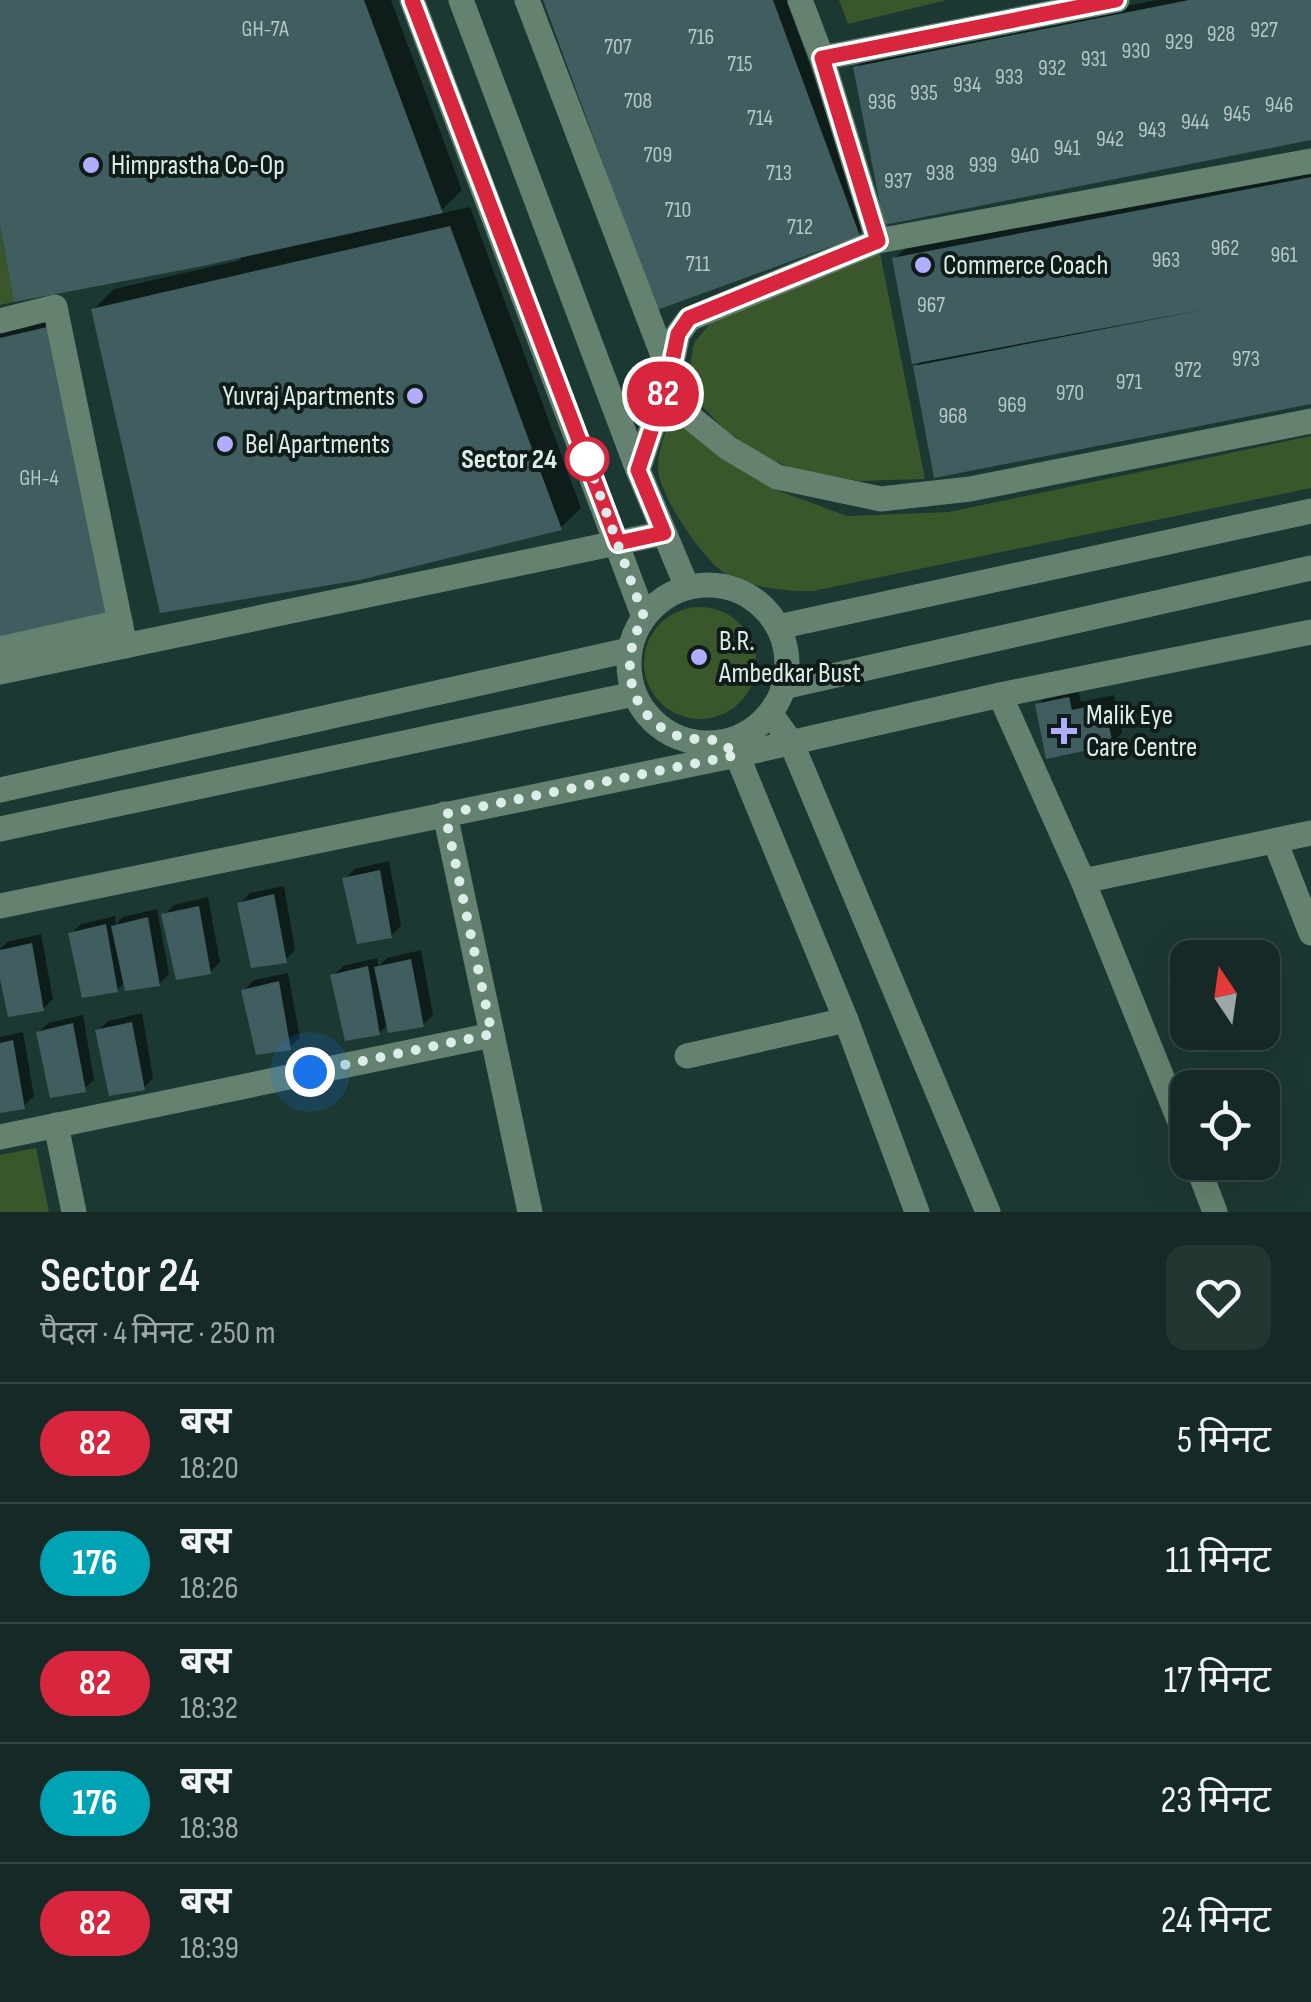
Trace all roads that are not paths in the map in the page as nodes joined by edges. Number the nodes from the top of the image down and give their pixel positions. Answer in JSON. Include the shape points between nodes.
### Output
{"nodes":[{"id":1,"x":412,"y":0,"type":"edge"},
{"id":2,"x":461,"y":0,"type":"edge"},
{"id":3,"x":527,"y":0,"type":"edge"},
{"id":4,"x":800,"y":0,"type":"edge"},
{"id":5,"x":1116,"y":0,"type":"edge"},
{"id":6,"x":1063,"y":5,"type":"edge"},
{"id":7,"x":822,"y":58,"type":"junction"},
{"id":8,"x":1311,"y":162,"type":"edge"},
{"id":9,"x":878,"y":241,"type":"junction"},
{"id":10,"x":0,"y":321,"type":"edge"},
{"id":11,"x":669,"y":377,"type":"junction"},
{"id":12,"x":1311,"y":421,"type":"edge"},
{"id":13,"x":638,"y":470,"type":"junction"},
{"id":14,"x":1311,"y":511,"type":"edge"},
{"id":15,"x":664,"y":533,"type":"junction"},
{"id":16,"x":618,"y":543,"type":"junction"},
{"id":17,"x":1311,"y":568,"type":"edge"},
{"id":18,"x":687,"y":588,"type":"junction"},
{"id":19,"x":644,"y":617,"type":"junction"},
{"id":20,"x":778,"y":627,"type":"junction"},
{"id":21,"x":1311,"y":632,"type":"edge"},
{"id":22,"x":122,"y":634,"type":"junction"},
{"id":23,"x":0,"y":649,"type":"edge"},
{"id":24,"x":629,"y":650,"type":"junction"},
{"id":25,"x":0,"y":672,"type":"edge"},
{"id":26,"x":784,"y":687,"type":"junction"},
{"id":27,"x":634,"y":694,"type":"junction"},
{"id":28,"x":1000,"y":695,"type":"junction"},
{"id":29,"x":770,"y":713,"type":"junction"},
{"id":30,"x":791,"y":742,"type":"junction"},
{"id":31,"x":728,"y":748,"type":"junction"},
{"id":32,"x":0,"y":790,"type":"edge"},
{"id":33,"x":445,"y":814,"type":"junction"},
{"id":34,"x":0,"y":829,"type":"edge"},
{"id":35,"x":1311,"y":833,"type":"edge"},
{"id":36,"x":1275,"y":840,"type":"junction"},
{"id":37,"x":1084,"y":882,"type":"junction"},
{"id":38,"x":0,"y":906,"type":"edge"},
{"id":39,"x":1311,"y":933,"type":"edge"},
{"id":40,"x":846,"y":1020,"type":"junction"},
{"id":41,"x":492,"y":1034,"type":"junction"},
{"id":42,"x":687,"y":1056,"type":"dead end"},
{"id":43,"x":1170,"y":1097,"type":"edge"},
{"id":44,"x":56,"y":1125,"type":"junction"},
{"id":45,"x":0,"y":1137,"type":"edge"},
{"id":46,"x":1203,"y":1180,"type":"edge"},
{"id":47,"x":74,"y":1212,"type":"edge"},
{"id":48,"x":530,"y":1212,"type":"edge"},
{"id":49,"x":917,"y":1212,"type":"edge"},
{"id":50,"x":988,"y":1212,"type":"edge"},
{"id":51,"x":1215,"y":1212,"type":"edge"}],
"edges":[{"from":1,"to":16,"type":"street"},
{"from":2,"to":13,"type":"street"},
{"from":3,"to":11,"type":"street"},
{"from":4,"to":7,"type":"street"},
{"from":5,"to":6,"type":"street"},
{"from":6,"to":7,"type":"street"},
{"from":7,"to":9,"type":"street"},
{"from":8,"to":9,"type":"street"},
{"from":9,"to":11,"type":"street","via":[[689,318],[678,334]]},
{"from":10,"to":22,"type":"street","via":[[55,307]]},
{"from":11,"to":12,"type":"street","via":[[684,413],[777,478],[881,499],[970,489]]},
{"from":11,"to":13,"type":"street"},
{"from":13,"to":15,"type":"street"},
{"from":14,"to":20,"type":"street"},
{"from":15,"to":16,"type":"street"},
{"from":15,"to":18,"type":"street"},
{"from":16,"to":19,"type":"street"},
{"from":16,"to":22,"type":"street"},
{"from":17,"to":26,"type":"street"},
{"from":18,"to":19,"type":"street","via":[[663,598]]},
{"from":18,"to":20,"type":"street","via":[[740,591]]},
{"from":19,"to":24,"type":"street"},
{"from":20,"to":26,"type":"street","via":[[786,656]]},
{"from":21,"to":28,"type":"street"},
{"from":22,"to":23,"type":"street"},
{"from":22,"to":25,"type":"street"},
{"from":24,"to":27,"type":"street"},
{"from":24,"to":32,"type":"street"},
{"from":26,"to":29,"type":"street"},
{"from":27,"to":31,"type":"street","via":[[668,732]]},
{"from":27,"to":34,"type":"street"},
{"from":28,"to":30,"type":"street"},
{"from":28,"to":37,"type":"street"},
{"from":29,"to":30,"type":"street"},
{"from":29,"to":31,"type":"street"},
{"from":30,"to":31,"type":"street"},
{"from":30,"to":50,"type":"street"},
{"from":31,"to":33,"type":"street"},
{"from":31,"to":40,"type":"street"},
{"from":33,"to":38,"type":"street"},
{"from":33,"to":41,"type":"street"},
{"from":35,"to":36,"type":"street"},
{"from":36,"to":37,"type":"street"},
{"from":36,"to":39,"type":"street"},
{"from":37,"to":43,"type":"street"},
{"from":40,"to":42,"type":"street"},
{"from":40,"to":49,"type":"street"},
{"from":41,"to":44,"type":"street"},
{"from":41,"to":48,"type":"street"},
{"from":44,"to":45,"type":"street"},
{"from":44,"to":47,"type":"street"},
{"from":46,"to":51,"type":"street"}]}
